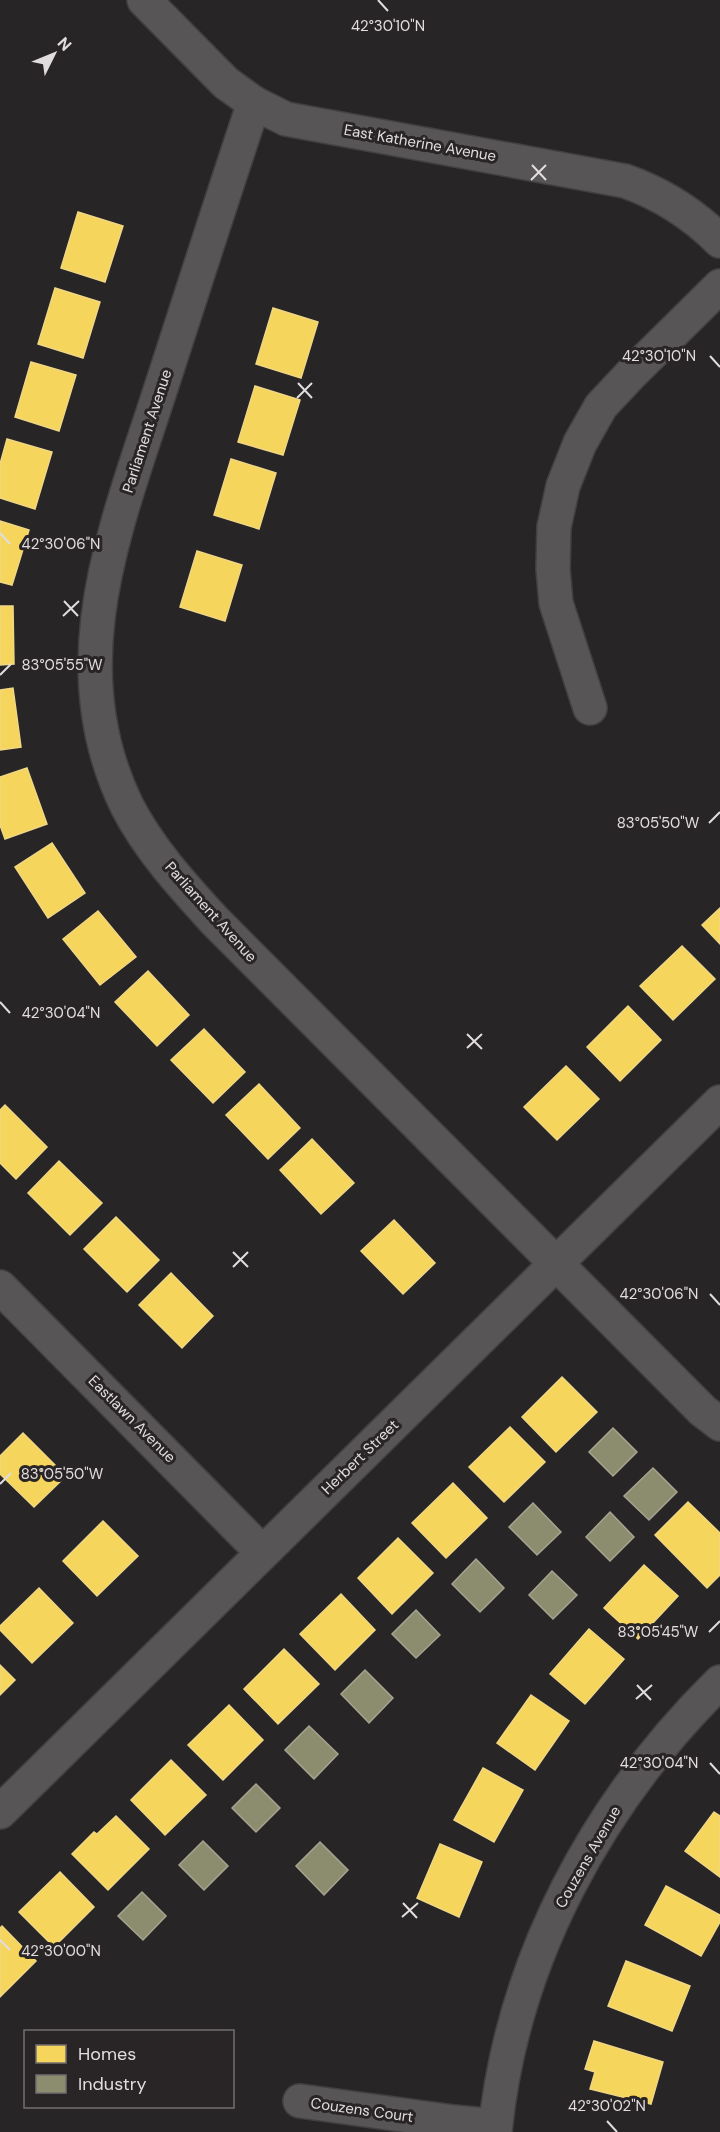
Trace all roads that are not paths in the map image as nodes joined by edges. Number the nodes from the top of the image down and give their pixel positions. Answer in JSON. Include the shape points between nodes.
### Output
{"nodes":[{"id":1,"x":144,"y":0,"type":"edge"},
{"id":2,"x":254,"y":104,"type":"junction"},
{"id":3,"x":720,"y":241,"type":"edge"},
{"id":4,"x":720,"y":286,"type":"edge"},
{"id":5,"x":590,"y":708,"type":"dead end"},
{"id":6,"x":720,"y":1102,"type":"edge"},
{"id":7,"x":556,"y":1263,"type":"junction"},
{"id":8,"x":0,"y":1287,"type":"edge"},
{"id":9,"x":720,"y":1424,"type":"edge"},
{"id":10,"x":262,"y":1552,"type":"junction"},
{"id":11,"x":720,"y":1682,"type":"edge"},
{"id":12,"x":0,"y":1812,"type":"edge"},
{"id":13,"x":300,"y":2101,"type":"dead end"},
{"id":14,"x":495,"y":2129,"type":"edge"}],
"edges":[{"from":1,"to":2,"type":"street","name":"East Katherine Avenue","via":[[226,82]]},
{"from":2,"to":3,"type":"street","name":"East Katherine Avenue","via":[[286,119],[625,182],[667,199]]},
{"from":2,"to":7,"type":"street","name":"Parliament Avenue","via":[[106,564],[94,652],[102,729],[128,806],[180,882]]},
{"from":4,"to":5,"type":"street","via":[[601,406],[580,443],[563,486],[554,527],[556,603]]},
{"from":6,"to":7,"type":"street","name":"Herbert Street"},
{"from":7,"to":9,"type":"street","name":"Parliament Avenue"},
{"from":7,"to":10,"type":"street","name":"Herbert Street"},
{"from":8,"to":10,"type":"street","name":"Eastlawn Avenue"},
{"from":10,"to":12,"type":"street","name":"Herbert Street"},
{"from":11,"to":14,"type":"street","name":"Couzens Avenue","via":[[642,1768],[565,1890],[521,2004],[500,2086]]},
{"from":13,"to":14,"type":"street","name":"Couzens Court"}]}
